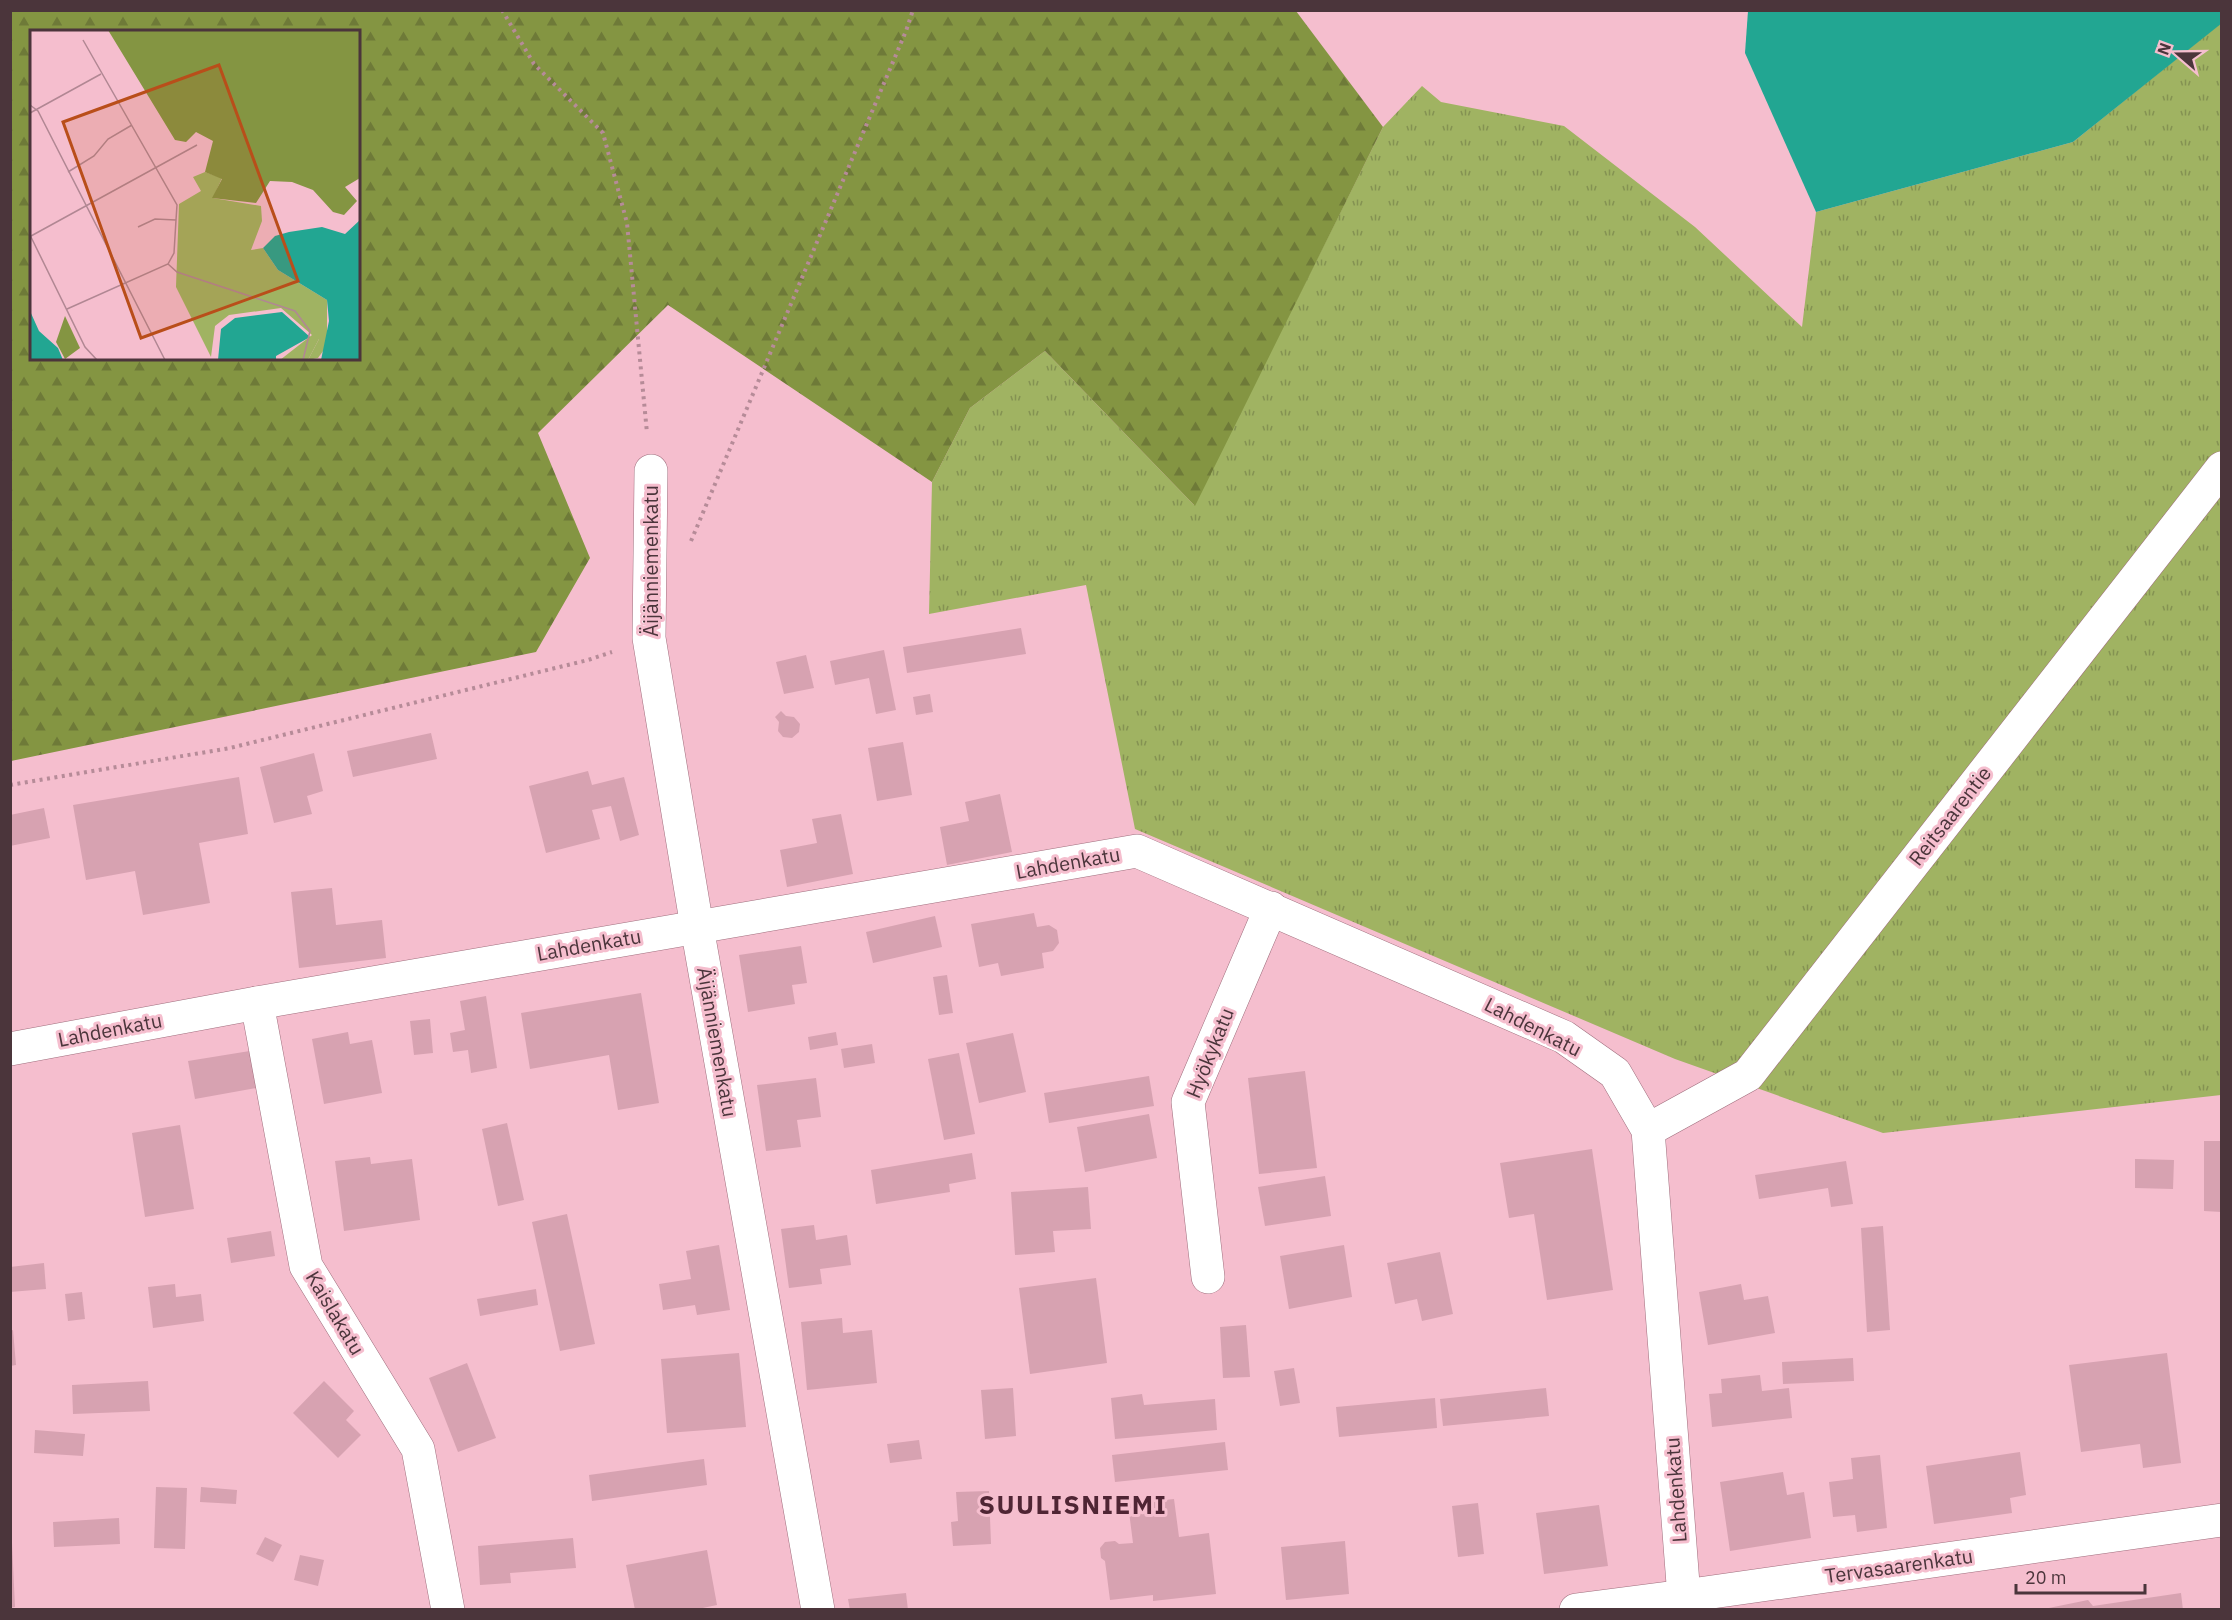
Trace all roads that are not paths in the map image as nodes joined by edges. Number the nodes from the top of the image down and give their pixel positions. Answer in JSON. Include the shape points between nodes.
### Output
{"nodes":[{"id":1,"x":2222,"y":468,"type":"edge"},
{"id":2,"x":651,"y":471,"type":"road end"},
{"id":3,"x":1271,"y":908,"type":"junction"},
{"id":4,"x":697,"y":927,"type":"junction"},
{"id":5,"x":257,"y":1003,"type":"junction"},
{"id":6,"x":10,"y":1049,"type":"edge"},
{"id":7,"x":1648,"y":1130,"type":"junction"},
{"id":8,"x":1208,"y":1277,"type":"dead end"},
{"id":9,"x":2222,"y":1520,"type":"edge"},
{"id":10,"x":1685,"y":1603,"type":"edge"},
{"id":11,"x":448,"y":1610,"type":"edge"},
{"id":12,"x":818,"y":1610,"type":"edge"},
{"id":13,"x":1576,"y":1610,"type":"edge"}],
"edges":[{"from":1,"to":7,"type":"street","name":"Reitsaarentie","via":[[1748,1075]]},
{"from":2,"to":4,"type":"street","name":"Äijänniemenkatu","via":[[650,638]]},
{"from":3,"to":4,"type":"street","name":"Lahdenkatu","via":[[1137,851]]},
{"from":3,"to":7,"type":"street","name":"Lahdenkatu","via":[[1564,1037],[1615,1073]]},
{"from":3,"to":8,"type":"street","name":"Hyökykatu","via":[[1188,1102]]},
{"from":4,"to":5,"type":"street","name":"Lahdenkatu"},
{"from":4,"to":12,"type":"street","name":"Äijänniemenkatu"},
{"from":5,"to":6,"type":"street","name":"Lahdenkatu"},
{"from":5,"to":11,"type":"street","name":"Kaislakatu","via":[[306,1266],[418,1449]]},
{"from":7,"to":10,"type":"street","name":"Lahdenkatu"},
{"from":9,"to":10,"type":"street","name":"Tervasaarenkatu"},
{"from":10,"to":13,"type":"street","name":"Tervasaarenkatu"}]}
